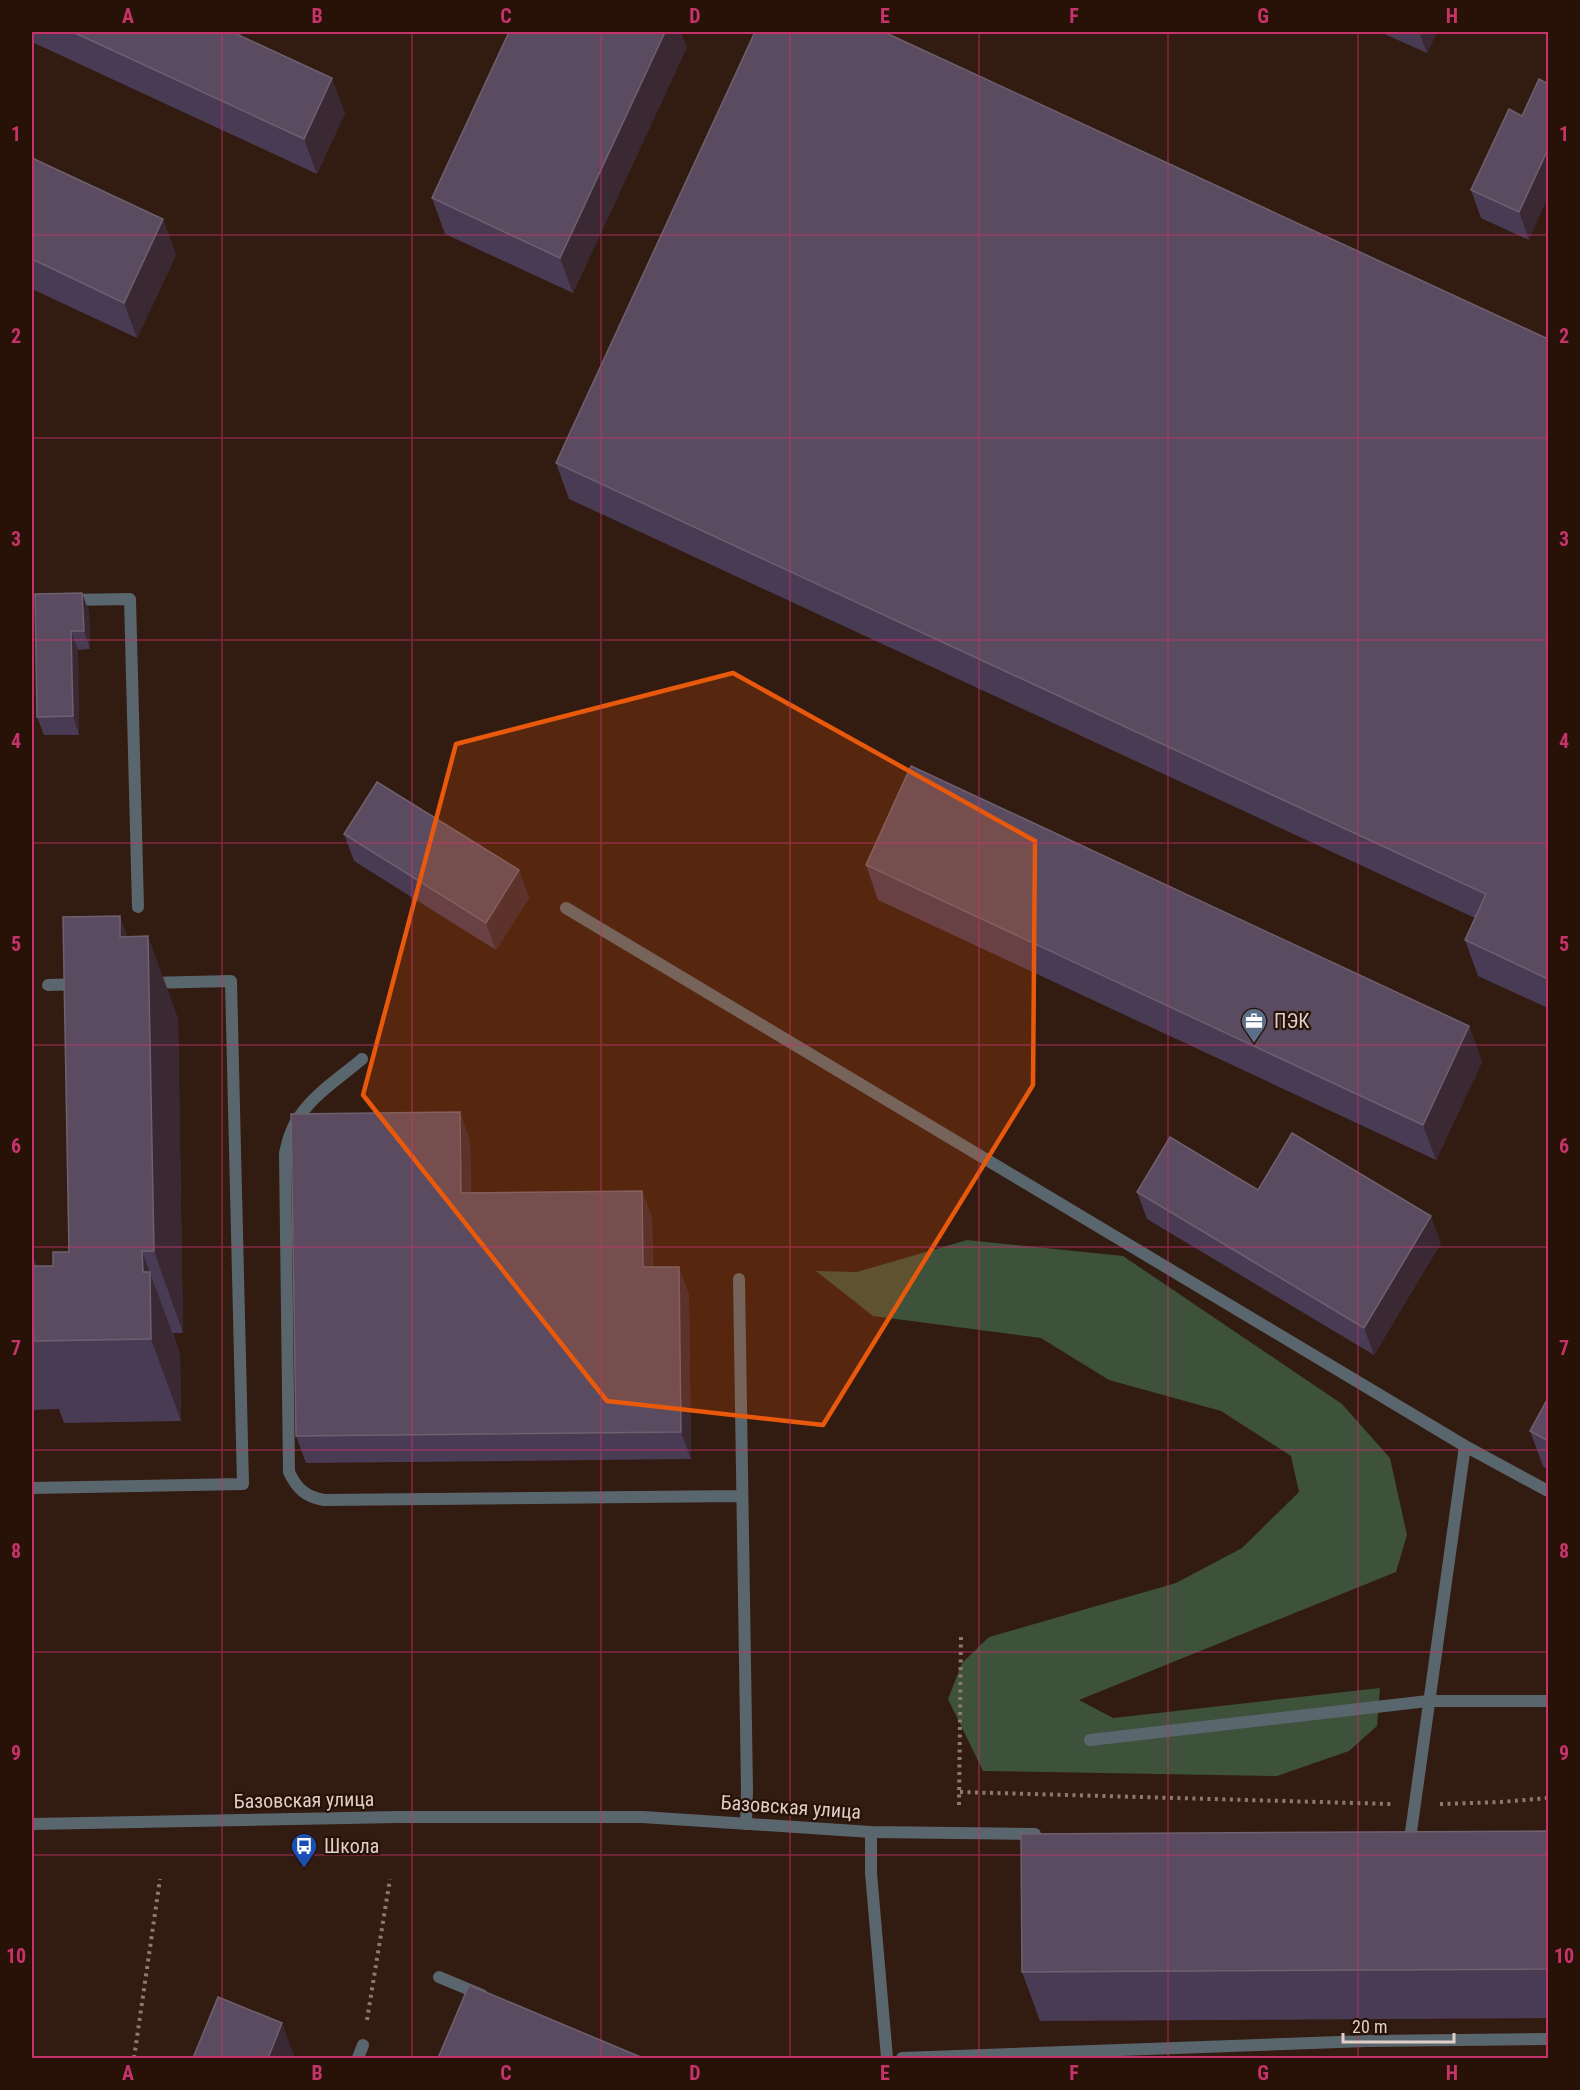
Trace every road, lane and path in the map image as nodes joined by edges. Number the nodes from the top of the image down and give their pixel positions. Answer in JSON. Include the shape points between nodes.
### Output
{"nodes":[{"id":1,"x":53,"y":601,"type":"edge"},
{"id":2,"x":138,"y":907,"type":"dead end"},
{"id":3,"x":566,"y":908,"type":"dead end"},
{"id":4,"x":140,"y":983,"type":"edge"},
{"id":5,"x":94,"y":984,"type":"edge"},
{"id":6,"x":48,"y":985,"type":"dead end"},
{"id":7,"x":362,"y":1059,"type":"dead end"},
{"id":8,"x":739,"y":1279,"type":"dead end"},
{"id":9,"x":1465,"y":1446,"type":"junction"},
{"id":10,"x":32,"y":1488,"type":"edge"},
{"id":11,"x":1548,"y":1491,"type":"edge"},
{"id":12,"x":741,"y":1496,"type":"junction"},
{"id":13,"x":961,"y":1635,"type":"dead end"},
{"id":14,"x":1428,"y":1701,"type":"junction"},
{"id":15,"x":1548,"y":1701,"type":"edge"},
{"id":16,"x":1089,"y":1740,"type":"dead end"},
{"id":17,"x":960,"y":1792,"type":"junction"},
{"id":18,"x":1548,"y":1798,"type":"edge"},
{"id":19,"x":1415,"y":1804,"type":"junction"},
{"id":20,"x":959,"y":1805,"type":"dead end"},
{"id":21,"x":32,"y":1824,"type":"edge"},
{"id":22,"x":746,"y":1824,"type":"junction"},
{"id":23,"x":871,"y":1832,"type":"junction"},
{"id":24,"x":1045,"y":1834,"type":"edge"},
{"id":25,"x":1411,"y":1839,"type":"edge"},
{"id":26,"x":160,"y":1879,"type":"dead end"},
{"id":27,"x":390,"y":1879,"type":"dead end"},
{"id":28,"x":439,"y":1977,"type":"dead end"},
{"id":29,"x":492,"y":1999,"type":"edge"},
{"id":30,"x":1548,"y":2039,"type":"edge"},
{"id":31,"x":363,"y":2045,"type":"joint"},
{"id":32,"x":134,"y":2058,"type":"edge"},
{"id":33,"x":358,"y":2058,"type":"edge"},
{"id":34,"x":886,"y":2058,"type":"edge"},
{"id":35,"x":902,"y":2058,"type":"edge"}],
"edges":[{"from":1,"to":2,"type":"street","via":[[130,599]]},
{"from":3,"to":9,"type":"street"},
{"from":4,"to":10,"type":"street","via":[[231,981],[243,1484]]},
{"from":5,"to":6,"type":"street"},
{"from":7,"to":12,"type":"street","via":[[298,1117],[285,1152],[289,1472],[294,1484],[312,1498],[324,1500]]},
{"from":8,"to":12,"type":"street"},
{"from":9,"to":11,"type":"street"},
{"from":9,"to":14,"type":"street"},
{"from":12,"to":22,"type":"street"},
{"from":13,"to":17,"type":"path"},
{"from":14,"to":15,"type":"street"},
{"from":14,"to":16,"type":"street"},
{"from":14,"to":19,"type":"street"},
{"from":17,"to":19,"type":"path"},
{"from":17,"to":20,"type":"path"},
{"from":18,"to":19,"type":"path"},
{"from":19,"to":25,"type":"street"},
{"from":21,"to":22,"type":"street","name":"Базовская улица","via":[[642,1817]]},
{"from":22,"to":23,"type":"street","name":"Базовская улица"},
{"from":23,"to":24,"type":"street","name":"Базовская улица"},
{"from":23,"to":34,"type":"street"},
{"from":26,"to":32,"type":"path"},
{"from":27,"to":31,"type":"path"},
{"from":28,"to":29,"type":"street"},
{"from":30,"to":35,"type":"street","via":[[1367,2041]]},
{"from":31,"to":33,"type":"street"}]}
